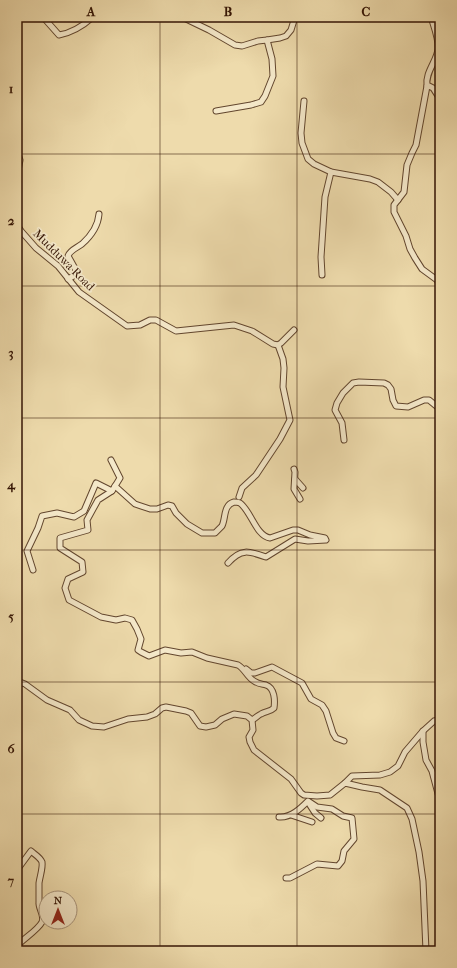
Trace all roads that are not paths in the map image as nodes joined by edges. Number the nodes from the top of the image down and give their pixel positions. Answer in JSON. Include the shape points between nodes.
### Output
{"nodes":[{"id":1,"x":43,"y":17,"type":"edge"},
{"id":2,"x":93,"y":17,"type":"edge"},
{"id":3,"x":182,"y":17,"type":"edge"},
{"id":4,"x":295,"y":17,"type":"edge"},
{"id":5,"x":431,"y":17,"type":"edge"},
{"id":6,"x":267,"y":40,"type":"junction"},
{"id":7,"x":426,"y":86,"type":"junction"},
{"id":8,"x":440,"y":99,"type":"edge"},
{"id":9,"x":304,"y":101,"type":"dead end"},
{"id":10,"x":216,"y":111,"type":"dead end"},
{"id":11,"x":17,"y":151,"type":"edge"},
{"id":12,"x":331,"y":172,"type":"junction"},
{"id":13,"x":17,"y":176,"type":"edge"},
{"id":14,"x":398,"y":200,"type":"junction"},
{"id":15,"x":99,"y":214,"type":"dead end"},
{"id":16,"x":17,"y":225,"type":"edge"},
{"id":17,"x":322,"y":275,"type":"dead end"},
{"id":18,"x":68,"y":279,"type":"junction"},
{"id":19,"x":440,"y":286,"type":"edge"},
{"id":20,"x":294,"y":330,"type":"dead end"},
{"id":21,"x":278,"y":345,"type":"junction"},
{"id":22,"x":440,"y":409,"type":"edge"},
{"id":23,"x":344,"y":440,"type":"dead end"},
{"id":24,"x":111,"y":460,"type":"dead end"},
{"id":25,"x":294,"y":469,"type":"dead end"},
{"id":26,"x":295,"y":479,"type":"junction"},
{"id":27,"x":302,"y":488,"type":"dead end"},
{"id":28,"x":114,"y":489,"type":"junction"},
{"id":29,"x":239,"y":496,"type":"dead end"},
{"id":30,"x":300,"y":499,"type":"dead end"},
{"id":31,"x":228,"y":563,"type":"dead end"},
{"id":32,"x":32,"y":570,"type":"dead end"},
{"id":33,"x":243,"y":667,"type":"junction"},
{"id":34,"x":17,"y":680,"type":"edge"},
{"id":35,"x":252,"y":720,"type":"junction"},
{"id":36,"x":440,"y":721,"type":"edge"},
{"id":37,"x":423,"y":731,"type":"junction"},
{"id":38,"x":344,"y":741,"type":"dead end"},
{"id":39,"x":345,"y":783,"type":"junction"},
{"id":40,"x":304,"y":795,"type":"junction"},
{"id":41,"x":440,"y":801,"type":"edge"},
{"id":42,"x":308,"y":802,"type":"junction"},
{"id":43,"x":291,"y":815,"type":"junction"},
{"id":44,"x":279,"y":817,"type":"dead end"},
{"id":45,"x":321,"y":818,"type":"dead end"},
{"id":46,"x":312,"y":822,"type":"dead end"},
{"id":47,"x":17,"y":870,"type":"edge"},
{"id":48,"x":286,"y":878,"type":"dead end"},
{"id":49,"x":17,"y":946,"type":"edge"},
{"id":50,"x":426,"y":951,"type":"edge"}],
"edges":[{"from":1,"to":2,"type":"street","via":[[59,35],[66,34]]},
{"from":3,"to":6,"type":"street","via":[[235,45],[242,46]]},
{"from":4,"to":6,"type":"street","via":[[286,36]]},
{"from":5,"to":7,"type":"street","via":[[438,50]]},
{"from":6,"to":10,"type":"street","via":[[273,76],[261,102]]},
{"from":7,"to":8,"type":"street","via":[[433,88]]},
{"from":7,"to":14,"type":"street","via":[[416,145],[407,165],[404,192]]},
{"from":9,"to":12,"type":"street","via":[[301,133],[308,159]]},
{"from":11,"to":13,"type":"street","via":[[20,160]]},
{"from":12,"to":14,"type":"street","via":[[378,182]]},
{"from":12,"to":17,"type":"street","via":[[325,197],[320,257]]},
{"from":14,"to":19,"type":"street","via":[[394,205],[394,212],[410,249],[422,269],[438,280]]},
{"from":15,"to":18,"type":"street","via":[[94,231],[69,253],[68,256],[77,272]]},
{"from":16,"to":18,"type":"street","name":"Mudduwa Road"},
{"from":18,"to":21,"type":"street","name":"Mudduwa Road","via":[[79,292],[127,326],[140,325],[150,320],[156,320],[176,331],[234,325]]},
{"from":20,"to":21,"type":"street"},
{"from":21,"to":29,"type":"street","via":[[283,359],[282,387],[290,420],[256,475],[242,488]]},
{"from":22,"to":23,"type":"street","via":[[429,400],[408,407],[396,406],[391,389],[384,383],[354,383],[343,393],[335,410],[342,423]]},
{"from":24,"to":28,"type":"street","via":[[120,478]]},
{"from":25,"to":26,"type":"street"},
{"from":26,"to":27,"type":"street"},
{"from":26,"to":30,"type":"street","via":[[294,489]]},
{"from":28,"to":31,"type":"street","via":[[135,504],[150,509],[172,506],[187,524],[202,533],[215,533],[222,526],[229,504],[239,502],[267,538],[298,530],[326,540],[295,539],[266,557],[244,552],[233,557]]},
{"from":28,"to":32,"type":"street","via":[[96,483],[84,512],[74,517],[57,513],[42,516],[27,550]]},
{"from":28,"to":33,"type":"street","via":[[98,500],[87,520],[88,530],[60,538],[60,548],[82,562],[83,572],[68,579],[65,588],[69,600],[101,617],[132,620],[141,639],[138,650],[149,656],[165,650],[192,652]]},
{"from":33,"to":35,"type":"street","via":[[252,680],[267,685],[275,697],[272,711],[260,714]]},
{"from":33,"to":38,"type":"street","via":[[251,673],[272,667],[302,683],[311,699],[322,705],[326,711],[336,738]]},
{"from":34,"to":35,"type":"street","via":[[47,700],[70,710],[79,720],[92,726],[104,727],[128,719],[147,717],[166,707],[191,713],[200,726],[206,727],[215,726],[222,719],[234,714],[247,716]]},
{"from":35,"to":40,"type":"street","via":[[253,730],[249,737],[254,750],[291,779]]},
{"from":36,"to":37,"type":"street","via":[[434,721]]},
{"from":37,"to":39,"type":"street","via":[[405,752],[398,766],[390,772],[352,776]]},
{"from":37,"to":41,"type":"street","via":[[426,760],[432,771]]},
{"from":39,"to":40,"type":"street","via":[[330,794]]},
{"from":39,"to":50,"type":"street","via":[[380,790],[407,808],[420,852]]},
{"from":40,"to":42,"type":"street"},
{"from":42,"to":43,"type":"street"},
{"from":42,"to":45,"type":"street","via":[[315,814]]},
{"from":42,"to":48,"type":"street","via":[[352,818],[354,839],[344,851],[338,866],[318,864]]},
{"from":43,"to":44,"type":"street"},
{"from":43,"to":46,"type":"street"},
{"from":47,"to":49,"type":"street","via":[[30,851],[41,860],[38,903],[42,921]]}]}
